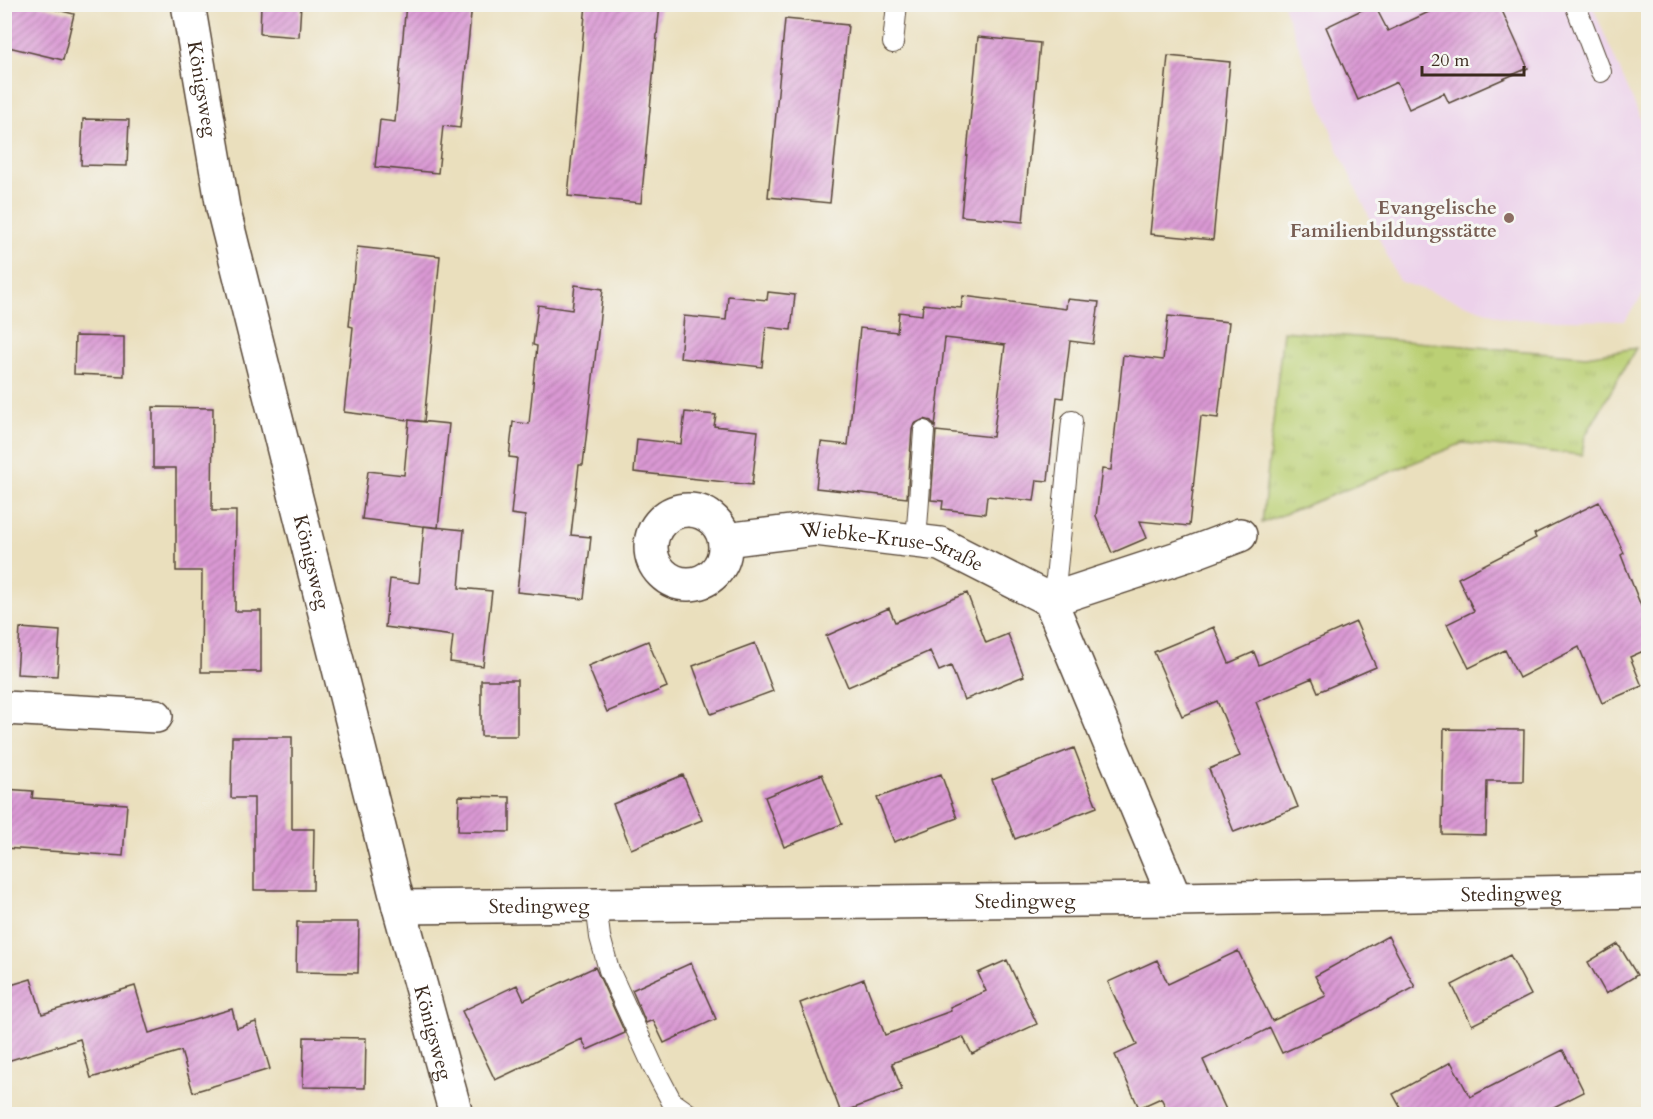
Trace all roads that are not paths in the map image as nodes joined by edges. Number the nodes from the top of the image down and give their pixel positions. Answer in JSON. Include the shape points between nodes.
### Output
{"nodes":[{"id":1,"x":188,"y":4,"type":"edge"},
{"id":2,"x":897,"y":4,"type":"edge"},
{"id":3,"x":1575,"y":4,"type":"edge"},
{"id":4,"x":893,"y":44,"type":"dead end"},
{"id":5,"x":1601,"y":72,"type":"dead end"},
{"id":6,"x":1072,"y":421,"type":"dead end"},
{"id":7,"x":924,"y":431,"type":"dead end"},
{"id":8,"x":1240,"y":535,"type":"dead end"},
{"id":9,"x":725,"y":540,"type":"dead end"},
{"id":10,"x":916,"y":541,"type":"junction"},
{"id":11,"x":1050,"y":600,"type":"junction"},
{"id":12,"x":4,"y":708,"type":"edge"},
{"id":13,"x":156,"y":716,"type":"dead end"},
{"id":14,"x":1648,"y":891,"type":"edge"},
{"id":15,"x":1175,"y":899,"type":"junction"},
{"id":16,"x":596,"y":904,"type":"junction"},
{"id":17,"x":399,"y":907,"type":"junction"},
{"id":18,"x":456,"y":1114,"type":"edge"},
{"id":19,"x":689,"y":1114,"type":"edge"}],
"edges":[{"from":1,"to":17,"type":"street","name":"Königsweg","via":[[224,208]]},
{"from":2,"to":4,"type":"lane"},
{"from":3,"to":5,"type":"lane"},
{"from":6,"to":11,"type":"lane","via":[[1056,578]]},
{"from":7,"to":10,"type":"lane"},
{"from":8,"to":11,"type":"street"},
{"from":9,"to":10,"type":"street","name":"Wiebke-Kruse-Straße","via":[[815,529]]},
{"from":10,"to":11,"type":"street","name":"Wiebke-Kruse-Straße","via":[[940,544]]},
{"from":11,"to":15,"type":"street"},
{"from":12,"to":13,"type":"street"},
{"from":14,"to":15,"type":"street","name":"Stedingweg"},
{"from":15,"to":16,"type":"street","name":"Stedingweg"},
{"from":16,"to":17,"type":"street","name":"Stedingweg"},
{"from":16,"to":19,"type":"lane","via":[[609,970],[672,1102]]},
{"from":17,"to":18,"type":"street","name":"Königsweg"}]}
